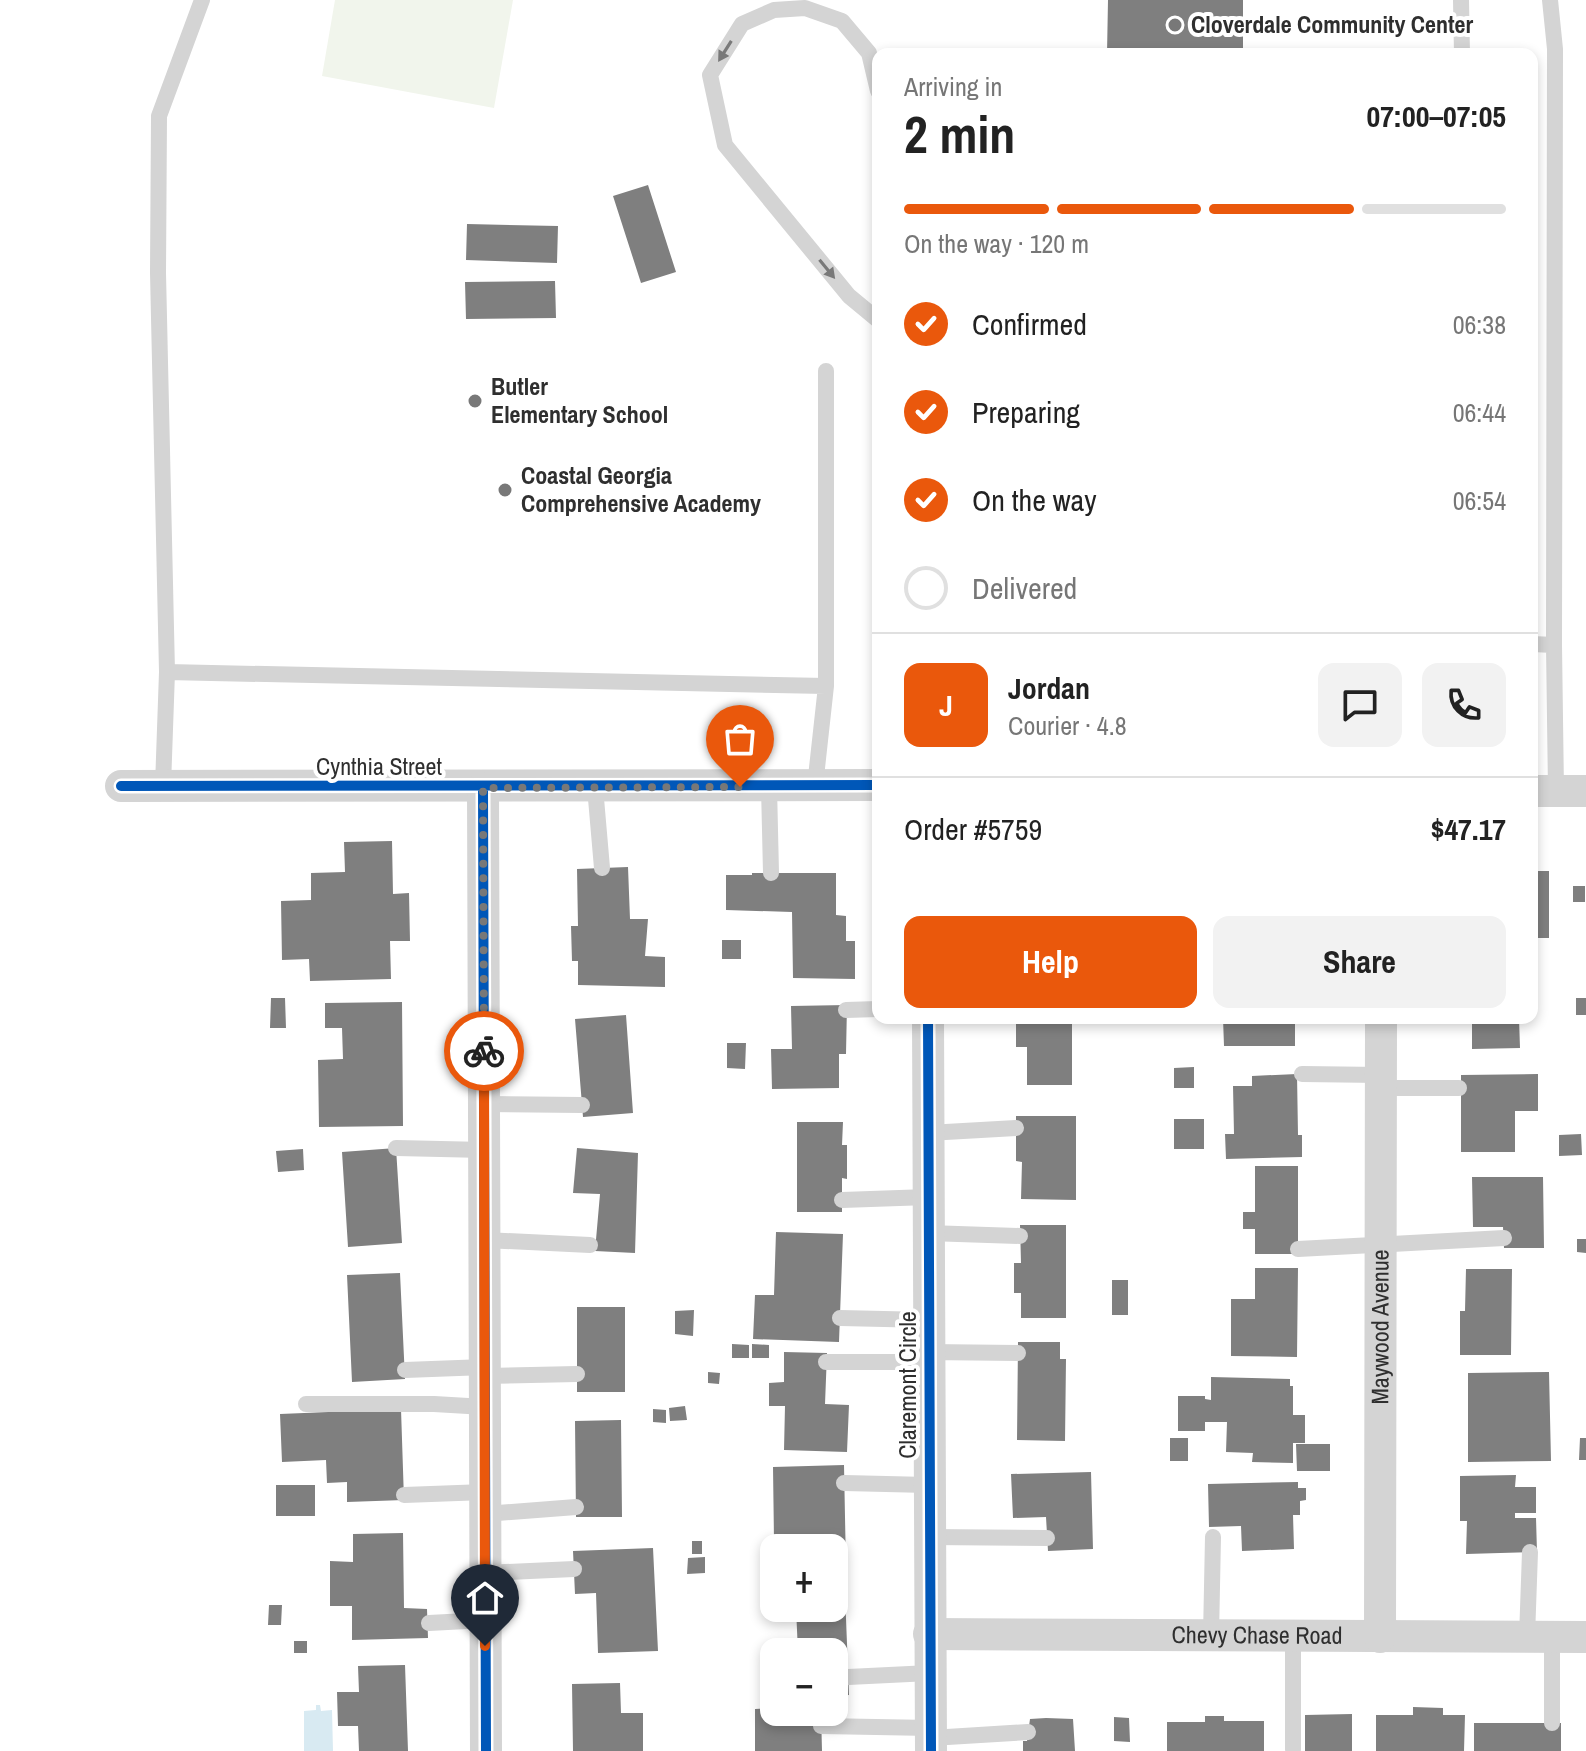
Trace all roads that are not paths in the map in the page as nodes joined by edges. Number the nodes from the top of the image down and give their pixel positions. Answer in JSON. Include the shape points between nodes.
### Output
{"nodes":[{"id":1,"x":202,"y":0,"type":"edge"},
{"id":2,"x":1461,"y":0,"type":"edge"},
{"id":3,"x":1550,"y":0,"type":"edge"},
{"id":4,"x":1462,"y":48,"type":"edge"},
{"id":5,"x":872,"y":66,"type":"edge"},
{"id":6,"x":872,"y":315,"type":"edge"},
{"id":7,"x":826,"y":371,"type":"dead end"},
{"id":8,"x":1538,"y":644,"type":"edge"},
{"id":9,"x":1554,"y":645,"type":"junction"},
{"id":10,"x":167,"y":672,"type":"junction"},
{"id":11,"x":826,"y":686,"type":"junction"},
{"id":12,"x":872,"y":785,"type":"edge"},
{"id":13,"x":121,"y":786,"type":"dead end"},
{"id":14,"x":163,"y":786,"type":"junction"},
{"id":15,"x":815,"y":786,"type":"junction"},
{"id":16,"x":595,"y":787,"type":"junction"},
{"id":17,"x":769,"y":787,"type":"junction"},
{"id":18,"x":483,"y":788,"type":"junction"},
{"id":19,"x":1558,"y":791,"type":"edge"},
{"id":20,"x":602,"y":868,"type":"dead end"},
{"id":21,"x":771,"y":873,"type":"dead end"},
{"id":22,"x":872,"y":1009,"type":"edge"},
{"id":23,"x":846,"y":1010,"type":"dead end"},
{"id":24,"x":928,"y":1024,"type":"edge"},
{"id":25,"x":1381,"y":1024,"type":"edge"},
{"id":26,"x":1302,"y":1074,"type":"dead end"},
{"id":27,"x":1381,"y":1081,"type":"junction"},
{"id":28,"x":1459,"y":1088,"type":"dead end"},
{"id":29,"x":484,"y":1104,"type":"junction"},
{"id":30,"x":582,"y":1105,"type":"dead end"},
{"id":31,"x":1016,"y":1128,"type":"dead end"},
{"id":32,"x":928,"y":1133,"type":"junction"},
{"id":33,"x":396,"y":1148,"type":"dead end"},
{"id":34,"x":485,"y":1150,"type":"junction"},
{"id":35,"x":928,"y":1197,"type":"junction"},
{"id":36,"x":842,"y":1200,"type":"dead end"},
{"id":37,"x":928,"y":1233,"type":"junction"},
{"id":38,"x":1020,"y":1236,"type":"dead end"},
{"id":39,"x":1504,"y":1238,"type":"dead end"},
{"id":40,"x":485,"y":1240,"type":"junction"},
{"id":41,"x":1381,"y":1243,"type":"junction"},
{"id":42,"x":590,"y":1245,"type":"dead end"},
{"id":43,"x":1298,"y":1249,"type":"dead end"},
{"id":44,"x":840,"y":1318,"type":"dead end"},
{"id":45,"x":928,"y":1345,"type":"junction"},
{"id":46,"x":1018,"y":1353,"type":"dead end"},
{"id":47,"x":826,"y":1362,"type":"dead end"},
{"id":48,"x":405,"y":1370,"type":"dead end"},
{"id":49,"x":577,"y":1374,"type":"dead end"},
{"id":50,"x":485,"y":1383,"type":"junction"},
{"id":51,"x":306,"y":1404,"type":"dead end"},
{"id":52,"x":844,"y":1483,"type":"dead end"},
{"id":53,"x":928,"y":1485,"type":"junction"},
{"id":54,"x":404,"y":1495,"type":"dead end"},
{"id":55,"x":485,"y":1503,"type":"junction"},
{"id":56,"x":576,"y":1507,"type":"dead end"},
{"id":57,"x":929,"y":1537,"type":"junction"},
{"id":58,"x":1213,"y":1537,"type":"dead end"},
{"id":59,"x":1047,"y":1538,"type":"dead end"},
{"id":60,"x":1530,"y":1552,"type":"dead end"},
{"id":61,"x":574,"y":1569,"type":"dead end"},
{"id":62,"x":485,"y":1573,"type":"junction"},
{"id":63,"x":485,"y":1620,"type":"junction"},
{"id":64,"x":429,"y":1623,"type":"dead end"},
{"id":65,"x":929,"y":1634,"type":"junction"},
{"id":66,"x":1211,"y":1636,"type":"junction"},
{"id":67,"x":1293,"y":1636,"type":"junction"},
{"id":68,"x":1380,"y":1637,"type":"junction"},
{"id":69,"x":1540,"y":1637,"type":"junction"},
{"id":70,"x":1586,"y":1637,"type":"edge"},
{"id":71,"x":930,"y":1673,"type":"junction"},
{"id":72,"x":848,"y":1677,"type":"dead end"},
{"id":73,"x":1552,"y":1723,"type":"dead end"},
{"id":74,"x":821,"y":1726,"type":"dead end"},
{"id":75,"x":1028,"y":1732,"type":"dead end"},
{"id":76,"x":931,"y":1739,"type":"edge"},
{"id":77,"x":1293,"y":1749,"type":"dead end"},
{"id":78,"x":486,"y":1751,"type":"edge"}],
"edges":[{"from":1,"to":10,"type":"lane","via":[[159,116]]},
{"from":2,"to":4,"type":"lane"},
{"from":3,"to":9,"type":"lane","via":[[1555,49]]},
{"from":5,"to":6,"type":"lane","one_way":true,"via":[[869,53],[842,21],[805,8],[774,10],[742,24],[710,75],[725,145],[849,296]]},
{"from":7,"to":11,"type":"lane"},
{"from":8,"to":9,"type":"lane"},
{"from":9,"to":19,"type":"lane"},
{"from":10,"to":11,"type":"lane"},
{"from":10,"to":14,"type":"lane"},
{"from":11,"to":15,"type":"lane"},
{"from":12,"to":15,"type":"street","name":"Cynthia Street"},
{"from":13,"to":14,"type":"street","name":"Cynthia Street"},
{"from":14,"to":18,"type":"street","name":"Cynthia Street"},
{"from":15,"to":17,"type":"street","name":"Cynthia Street"},
{"from":16,"to":17,"type":"street","name":"Cynthia Street"},
{"from":16,"to":18,"type":"street","name":"Cynthia Street"},
{"from":16,"to":20,"type":"lane"},
{"from":17,"to":21,"type":"lane"},
{"from":18,"to":29,"type":"street"},
{"from":22,"to":23,"type":"lane"},
{"from":24,"to":32,"type":"street","name":"Claremont Circle"},
{"from":25,"to":27,"type":"street","name":"Maywood Avenue"},
{"from":26,"to":27,"type":"lane"},
{"from":27,"to":28,"type":"lane"},
{"from":27,"to":41,"type":"street","name":"Maywood Avenue"},
{"from":29,"to":30,"type":"lane"},
{"from":29,"to":34,"type":"street"},
{"from":31,"to":32,"type":"lane"},
{"from":32,"to":35,"type":"street","name":"Claremont Circle"},
{"from":33,"to":34,"type":"lane"},
{"from":34,"to":40,"type":"street"},
{"from":35,"to":36,"type":"lane"},
{"from":35,"to":37,"type":"street","name":"Claremont Circle"},
{"from":37,"to":38,"type":"lane"},
{"from":37,"to":45,"type":"street","name":"Claremont Circle"},
{"from":39,"to":41,"type":"lane"},
{"from":40,"to":42,"type":"lane"},
{"from":40,"to":50,"type":"street"},
{"from":41,"to":43,"type":"lane"},
{"from":41,"to":68,"type":"street","name":"Maywood Avenue"},
{"from":44,"to":45,"type":"lane"},
{"from":45,"to":46,"type":"lane"},
{"from":45,"to":47,"type":"lane"},
{"from":45,"to":53,"type":"street","name":"Claremont Circle"},
{"from":48,"to":50,"type":"lane"},
{"from":49,"to":50,"type":"lane"},
{"from":50,"to":51,"type":"lane","via":[[434,1404]]},
{"from":50,"to":55,"type":"street"},
{"from":52,"to":53,"type":"lane"},
{"from":53,"to":57,"type":"street","name":"Claremont Circle"},
{"from":54,"to":55,"type":"lane"},
{"from":55,"to":56,"type":"lane"},
{"from":55,"to":62,"type":"street"},
{"from":57,"to":59,"type":"lane"},
{"from":57,"to":65,"type":"street","name":"Claremont Circle"},
{"from":58,"to":66,"type":"lane"},
{"from":60,"to":69,"type":"lane"},
{"from":61,"to":62,"type":"lane"},
{"from":62,"to":63,"type":"street"},
{"from":63,"to":64,"type":"lane"},
{"from":63,"to":78,"type":"street"},
{"from":65,"to":66,"type":"street","name":"Chevy Chase Road"},
{"from":65,"to":71,"type":"street","name":"Claremont Circle"},
{"from":66,"to":67,"type":"street","name":"Chevy Chase Road"},
{"from":67,"to":68,"type":"street","name":"Chevy Chase Road"},
{"from":67,"to":77,"type":"lane"},
{"from":68,"to":69,"type":"street","name":"Chevy Chase Road"},
{"from":69,"to":70,"type":"street","name":"Chevy Chase Road"},
{"from":69,"to":73,"type":"lane"},
{"from":71,"to":72,"type":"lane"},
{"from":71,"to":76,"type":"street","name":"Claremont Circle"},
{"from":74,"to":76,"type":"lane"},
{"from":75,"to":76,"type":"lane"}]}
